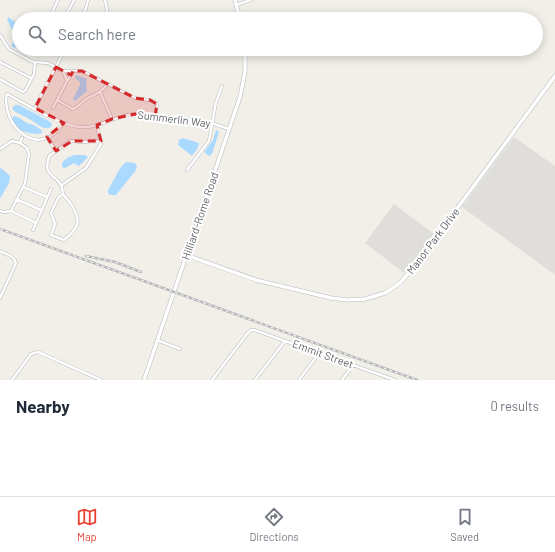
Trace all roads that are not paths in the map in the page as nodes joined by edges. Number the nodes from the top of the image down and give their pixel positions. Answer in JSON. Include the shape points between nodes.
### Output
{"nodes":[{"id":1,"x":58,"y":0,"type":"edge"},
{"id":2,"x":74,"y":0,"type":"edge"},
{"id":3,"x":88,"y":0,"type":"edge"},
{"id":4,"x":105,"y":0,"type":"edge"},
{"id":5,"x":235,"y":0,"type":"edge"},
{"id":6,"x":251,"y":0,"type":"edge"},
{"id":7,"x":236,"y":5,"type":"junction"},
{"id":8,"x":52,"y":12,"type":"edge"},
{"id":9,"x":68,"y":12,"type":"edge"},
{"id":10,"x":84,"y":12,"type":"edge"},
{"id":11,"x":106,"y":12,"type":"edge"},
{"id":12,"x":238,"y":12,"type":"edge"},
{"id":13,"x":0,"y":35,"type":"edge"},
{"id":14,"x":12,"y":50,"type":"edge"},
{"id":15,"x":23,"y":56,"type":"edge"},
{"id":16,"x":62,"y":56,"type":"edge"},
{"id":17,"x":245,"y":56,"type":"edge"},
{"id":18,"x":0,"y":62,"type":"edge"},
{"id":19,"x":35,"y":62,"type":"junction"},
{"id":20,"x":56,"y":68,"type":"junction"},
{"id":21,"x":64,"y":71,"type":"junction"},
{"id":22,"x":73,"y":71,"type":"junction"},
{"id":23,"x":555,"y":76,"type":"edge"},
{"id":24,"x":31,"y":78,"type":"junction"},
{"id":25,"x":0,"y":79,"type":"edge"},
{"id":26,"x":67,"y":81,"type":"junction"},
{"id":27,"x":107,"y":84,"type":"junction"},
{"id":28,"x":222,"y":86,"type":"dead end"},
{"id":29,"x":100,"y":92,"type":"junction"},
{"id":30,"x":57,"y":100,"type":"junction"},
{"id":31,"x":35,"y":108,"type":"junction"},
{"id":32,"x":53,"y":108,"type":"dead end"},
{"id":33,"x":3,"y":111,"type":"dead end"},
{"id":34,"x":156,"y":117,"type":"junction"},
{"id":35,"x":112,"y":119,"type":"junction"},
{"id":36,"x":63,"y":123,"type":"junction"},
{"id":37,"x":213,"y":123,"type":"junction"},
{"id":38,"x":97,"y":125,"type":"junction"},
{"id":39,"x":229,"y":129,"type":"junction"},
{"id":40,"x":17,"y":133,"type":"dead end"},
{"id":41,"x":47,"y":136,"type":"junction"},
{"id":42,"x":22,"y":138,"type":"junction"},
{"id":43,"x":101,"y":141,"type":"junction"},
{"id":44,"x":20,"y":143,"type":"junction"},
{"id":45,"x":0,"y":149,"type":"edge"},
{"id":46,"x":56,"y":151,"type":"junction"},
{"id":47,"x":187,"y":170,"type":"dead end"},
{"id":48,"x":62,"y":185,"type":"junction"},
{"id":49,"x":23,"y":186,"type":"junction"},
{"id":50,"x":51,"y":189,"type":"dead end"},
{"id":51,"x":63,"y":194,"type":"junction"},
{"id":52,"x":47,"y":197,"type":"junction"},
{"id":53,"x":16,"y":199,"type":"junction"},
{"id":54,"x":41,"y":210,"type":"junction"},
{"id":55,"x":0,"y":211,"type":"edge"},
{"id":56,"x":11,"y":212,"type":"junction"},
{"id":57,"x":36,"y":223,"type":"junction"},
{"id":58,"x":33,"y":230,"type":"dead end"},
{"id":59,"x":0,"y":251,"type":"edge"},
{"id":60,"x":186,"y":255,"type":"junction"},
{"id":61,"x":0,"y":298,"type":"edge"},
{"id":62,"x":157,"y":340,"type":"junction"},
{"id":63,"x":285,"y":341,"type":"junction"},
{"id":64,"x":180,"y":348,"type":"dead end"},
{"id":65,"x":319,"y":353,"type":"junction"},
{"id":66,"x":353,"y":365,"type":"junction"},
{"id":67,"x":386,"y":379,"type":"edge"},
{"id":68,"x":12,"y":380,"type":"edge"},
{"id":69,"x":100,"y":380,"type":"edge"},
{"id":70,"x":144,"y":380,"type":"edge"},
{"id":71,"x":212,"y":380,"type":"edge"},
{"id":72,"x":255,"y":380,"type":"edge"},
{"id":73,"x":299,"y":380,"type":"edge"},
{"id":74,"x":342,"y":380,"type":"edge"},
{"id":75,"x":395,"y":380,"type":"edge"}],
"edges":[{"from":1,"to":8,"type":"street"},
{"from":2,"to":9,"type":"street"},
{"from":3,"to":10,"type":"street"},
{"from":4,"to":11,"type":"street"},
{"from":5,"to":7,"type":"street"},
{"from":6,"to":7,"type":"street"},
{"from":7,"to":12,"type":"street"},
{"from":13,"to":14,"type":"street"},
{"from":15,"to":19,"type":"street"},
{"from":16,"to":20,"type":"street"},
{"from":17,"to":39,"type":"street","name":"Hilliard-Rome Road","via":[[242,88]]},
{"from":18,"to":24,"type":"street"},
{"from":19,"to":20,"type":"street","via":[[48,63]]},
{"from":19,"to":24,"type":"street"},
{"from":20,"to":21,"type":"street"},
{"from":20,"to":31,"type":"street"},
{"from":21,"to":22,"type":"street"},
{"from":21,"to":26,"type":"street"},
{"from":22,"to":26,"type":"street"},
{"from":22,"to":27,"type":"street","via":[[82,71]]},
{"from":23,"to":60,"type":"street","name":"Manor Park Drive","via":[[413,268],[400,283],[385,293],[365,299],[339,299],[256,280]]},
{"from":24,"to":25,"type":"street","via":[[23,92]]},
{"from":26,"to":30,"type":"street"},
{"from":27,"to":29,"type":"street"},
{"from":27,"to":34,"type":"street","via":[[135,98],[154,101],[157,104]]},
{"from":28,"to":37,"type":"street","via":[[216,102]]},
{"from":29,"to":30,"type":"street","via":[[75,108]]},
{"from":29,"to":35,"type":"street"},
{"from":30,"to":32,"type":"street"},
{"from":31,"to":33,"type":"street","name":"Summerlin Way","via":[[7,94]]},
{"from":31,"to":36,"type":"street","name":"Summerlin Way"},
{"from":34,"to":35,"type":"street","name":"Summerlin Way","via":[[135,114]]},
{"from":34,"to":37,"type":"street","name":"Summerlin Way"},
{"from":35,"to":38,"type":"street","name":"Summerlin Way"},
{"from":36,"to":38,"type":"street","name":"Summerlin Way","via":[[84,127]]},
{"from":36,"to":41,"type":"street","via":[[54,133]]},
{"from":37,"to":39,"type":"street","name":"Summerlin Way"},
{"from":37,"to":47,"type":"street","via":[[209,141]]},
{"from":38,"to":43,"type":"street"},
{"from":39,"to":60,"type":"street","name":"Hilliard-Rome Road"},
{"from":40,"to":42,"type":"street"},
{"from":41,"to":42,"type":"street","via":[[36,140]]},
{"from":41,"to":46,"type":"street"},
{"from":42,"to":44,"type":"street"},
{"from":43,"to":46,"type":"street","via":[[72,141]]},
{"from":43,"to":48,"type":"street","via":[[86,168]]},
{"from":44,"to":45,"type":"street","via":[[12,142]]},
{"from":44,"to":49,"type":"street","via":[[27,148],[29,154]]},
{"from":46,"to":48,"type":"street","via":[[49,156],[48,171]]},
{"from":48,"to":51,"type":"street"},
{"from":49,"to":52,"type":"street"},
{"from":49,"to":53,"type":"street"},
{"from":50,"to":52,"type":"street"},
{"from":51,"to":51,"type":"street","via":[[58,198],[51,213],[55,224],[51,235],[64,240],[75,231],[78,223],[70,203]]},
{"from":52,"to":54,"type":"street"},
{"from":53,"to":54,"type":"street"},
{"from":53,"to":56,"type":"street"},
{"from":54,"to":57,"type":"street"},
{"from":55,"to":56,"type":"street"},
{"from":56,"to":57,"type":"street"},
{"from":57,"to":58,"type":"street"},
{"from":59,"to":61,"type":"street","via":[[15,261]]},
{"from":60,"to":62,"type":"street","name":"Hilliard-Rome Road"},
{"from":62,"to":64,"type":"street"},
{"from":62,"to":70,"type":"street","name":"Hilliard-Rome Road"},
{"from":63,"to":65,"type":"street","name":"Emmit Street"},
{"from":63,"to":71,"type":"street","name":"Emmit Street","via":[[258,330],[251,330]]},
{"from":63,"to":72,"type":"street"},
{"from":65,"to":66,"type":"street","name":"Emmit Street"},
{"from":65,"to":73,"type":"street"},
{"from":66,"to":67,"type":"street","name":"Emmit Street"},
{"from":66,"to":74,"type":"street"},
{"from":67,"to":75,"type":"street","name":"Emmit Street"},
{"from":68,"to":69,"type":"street","via":[[35,352]]}]}
